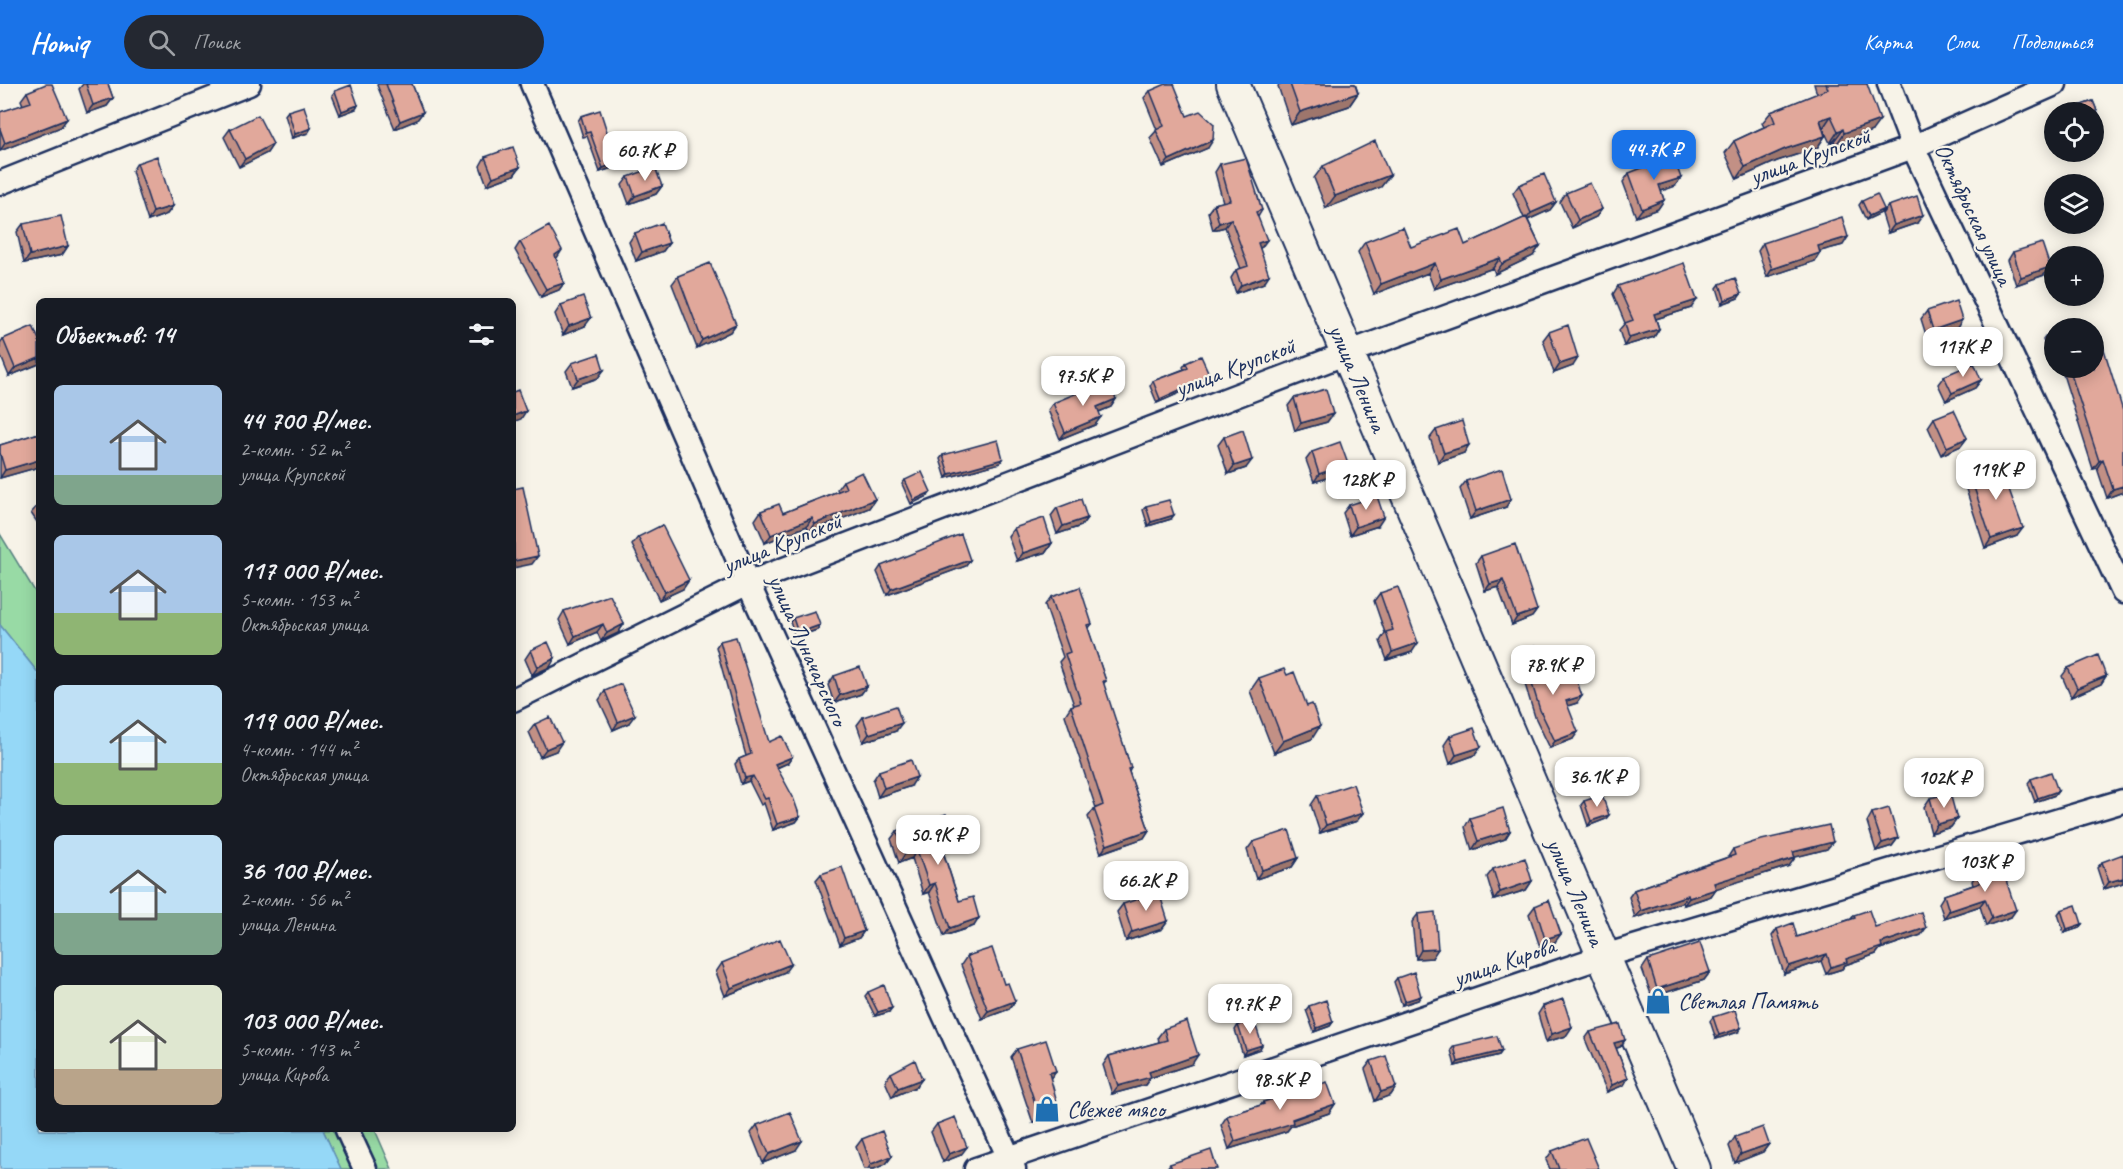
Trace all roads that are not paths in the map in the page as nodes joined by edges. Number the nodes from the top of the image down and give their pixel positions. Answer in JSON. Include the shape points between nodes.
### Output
{"nodes":[{"id":1,"x":249,"y":84,"type":"edge"},
{"id":2,"x":532,"y":84,"type":"edge"},
{"id":3,"x":1233,"y":84,"type":"edge"},
{"id":4,"x":1889,"y":84,"type":"edge"},
{"id":5,"x":2055,"y":84,"type":"edge"},
{"id":6,"x":1913,"y":147,"type":"junction"},
{"id":7,"x":0,"y":183,"type":"edge"},
{"id":8,"x":1347,"y":352,"type":"junction"},
{"id":9,"x":748,"y":583,"type":"junction"},
{"id":10,"x":2123,"y":592,"type":"edge"},
{"id":11,"x":516,"y":699,"type":"edge"},
{"id":12,"x":2123,"y":801,"type":"edge"},
{"id":13,"x":1604,"y":956,"type":"junction"},
{"id":14,"x":348,"y":1132,"type":"edge"},
{"id":15,"x":1011,"y":1163,"type":"edge"},
{"id":16,"x":365,"y":1169,"type":"edge"},
{"id":17,"x":976,"y":1169,"type":"edge"},
{"id":18,"x":1694,"y":1169,"type":"edge"}],
"edges":[{"from":1,"to":7,"type":"street"},
{"from":2,"to":9,"type":"street","name":"улица Луначарского"},
{"from":3,"to":8,"type":"street","name":"улица Ленина"},
{"from":4,"to":6,"type":"street","name":"Октябрьская улица"},
{"from":5,"to":6,"type":"street","name":"улица Крупской"},
{"from":6,"to":8,"type":"street","name":"улица Крупской"},
{"from":6,"to":10,"type":"street","name":"Октябрьская улица"},
{"from":8,"to":9,"type":"street","name":"улица Крупской"},
{"from":8,"to":13,"type":"street","name":"улица Ленина"},
{"from":9,"to":11,"type":"street","name":"улица Крупской"},
{"from":9,"to":15,"type":"street","name":"улица Луначарского"},
{"from":12,"to":13,"type":"street","name":"улица Кирова"},
{"from":13,"to":15,"type":"street","name":"улица Кирова"},
{"from":13,"to":18,"type":"street","name":"улица Ленина"},
{"from":14,"to":16,"type":"street"},
{"from":15,"to":17,"type":"street","name":"улица Кирова"}]}
